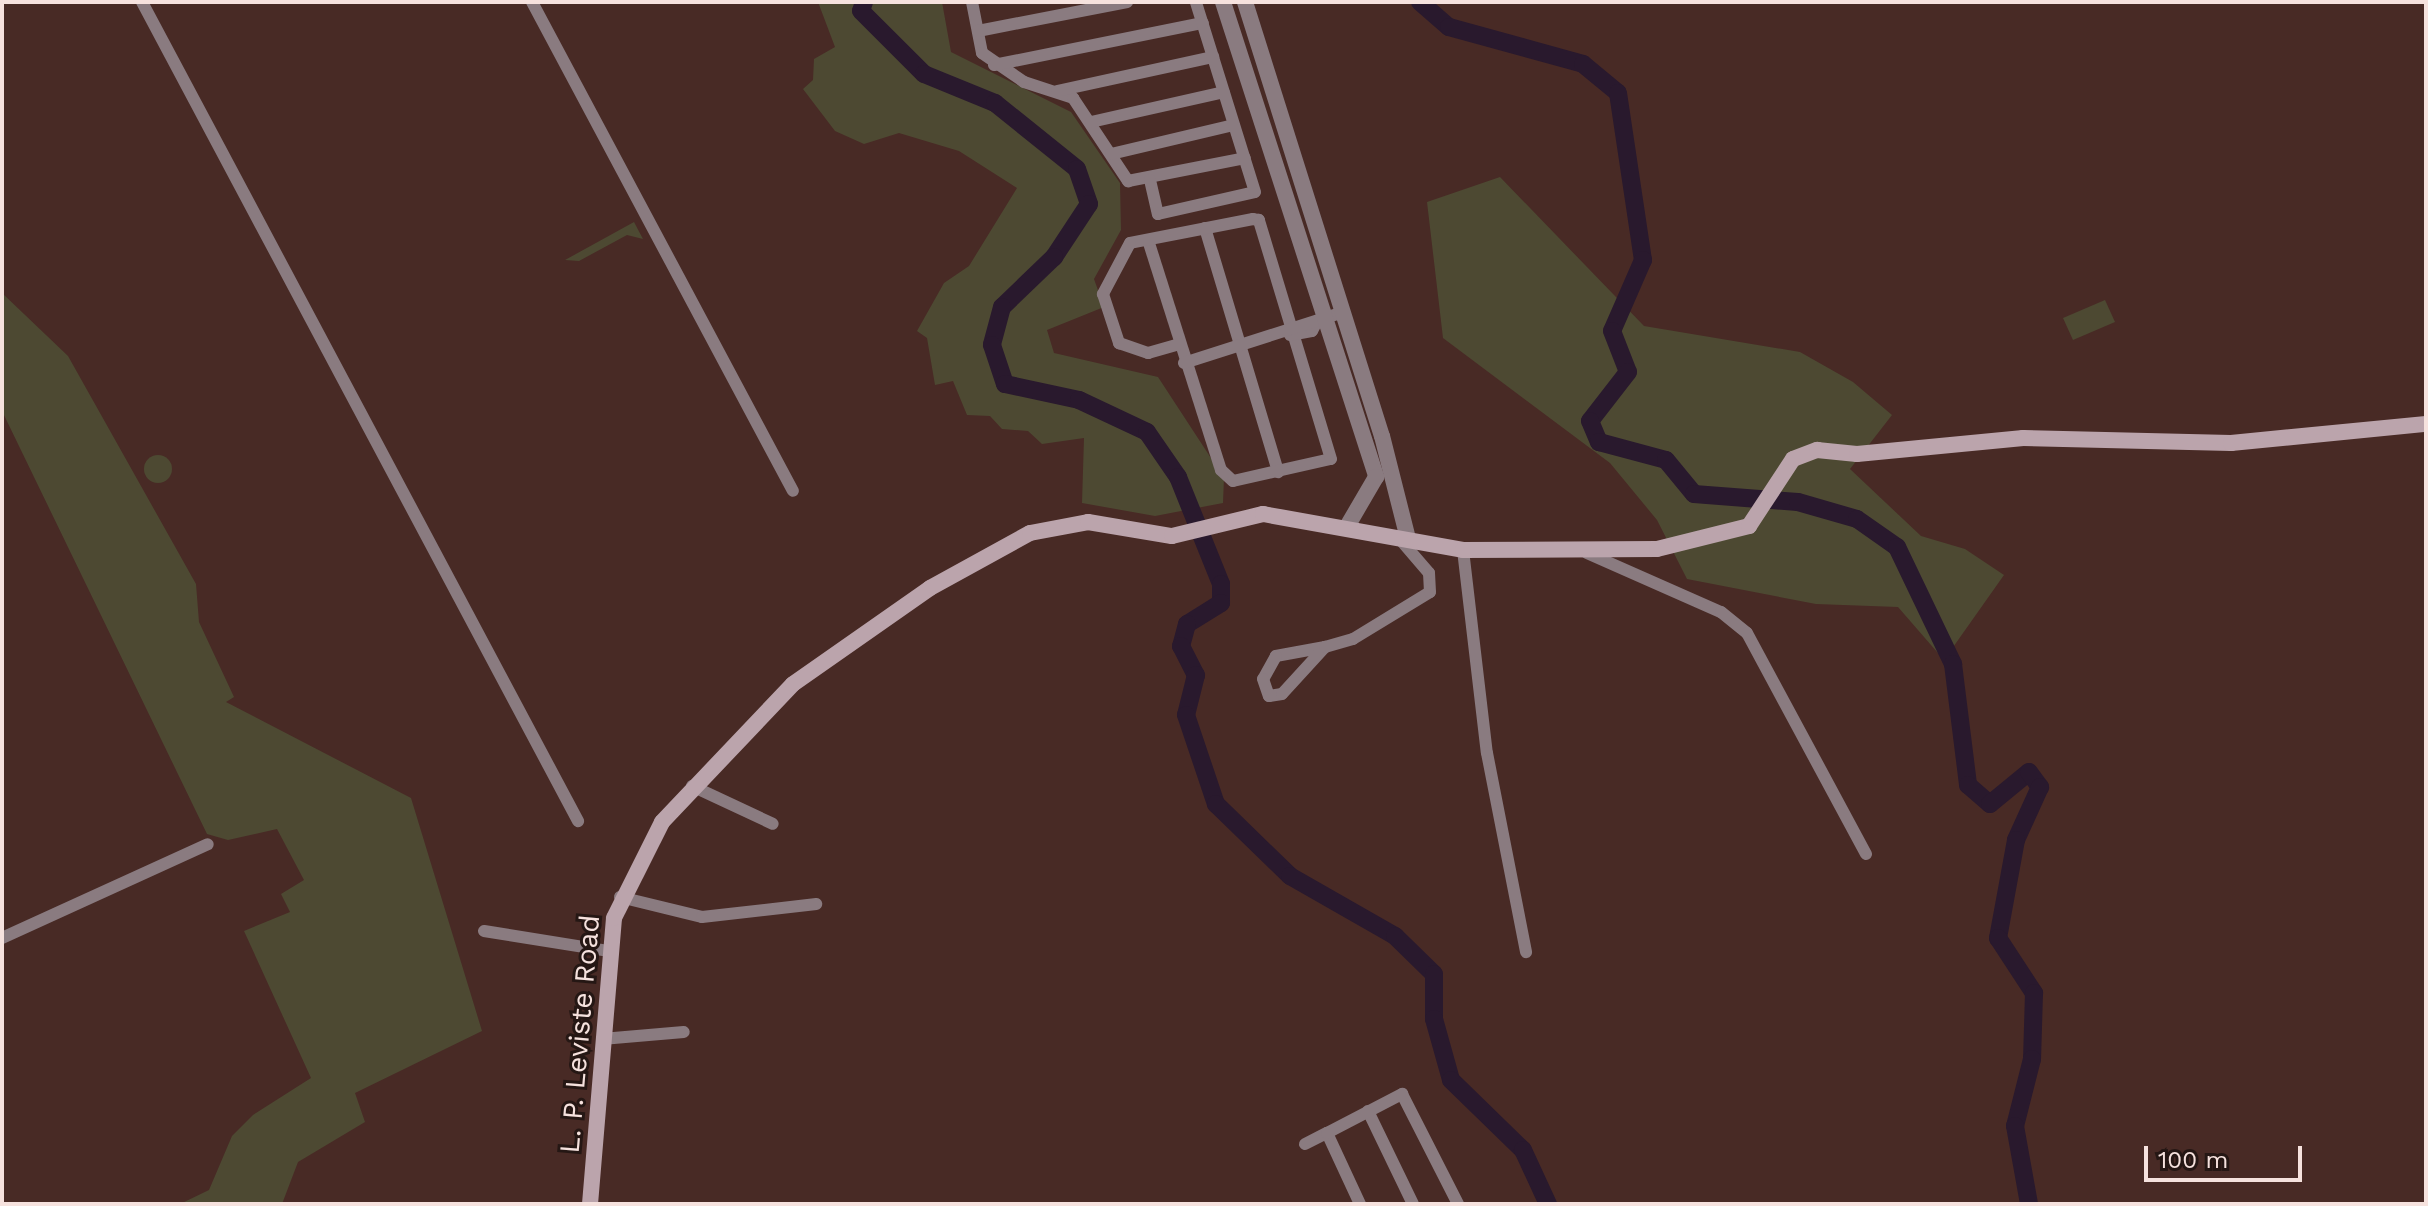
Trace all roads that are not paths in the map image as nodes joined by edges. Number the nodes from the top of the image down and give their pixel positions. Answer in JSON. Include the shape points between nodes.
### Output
{"nodes":[{"id":1,"x":142,"y":2,"type":"edge"},
{"id":2,"x":532,"y":2,"type":"edge"},
{"id":3,"x":972,"y":2,"type":"edge"},
{"id":4,"x":1127,"y":2,"type":"edge"},
{"id":5,"x":1196,"y":2,"type":"edge"},
{"id":6,"x":1223,"y":2,"type":"edge"},
{"id":7,"x":1245,"y":2,"type":"edge"},
{"id":8,"x":1203,"y":23,"type":"junction"},
{"id":9,"x":978,"y":31,"type":"junction"},
{"id":10,"x":1213,"y":57,"type":"junction"},
{"id":11,"x":994,"y":65,"type":"junction"},
{"id":12,"x":1054,"y":92,"type":"junction"},
{"id":13,"x":1224,"y":92,"type":"junction"},
{"id":14,"x":1091,"y":122,"type":"junction"},
{"id":15,"x":1234,"y":125,"type":"junction"},
{"id":16,"x":1111,"y":154,"type":"junction"},
{"id":17,"x":1245,"y":158,"type":"junction"},
{"id":18,"x":1150,"y":180,"type":"junction"},
{"id":19,"x":1205,"y":228,"type":"junction"},
{"id":20,"x":1148,"y":240,"type":"junction"},
{"id":21,"x":1341,"y":313,"type":"junction"},
{"id":22,"x":1320,"y":320,"type":"junction"},
{"id":23,"x":1289,"y":331,"type":"junction"},
{"id":24,"x":1179,"y":344,"type":"junction"},
{"id":25,"x":1240,"y":346,"type":"junction"},
{"id":26,"x":1184,"y":363,"type":"junction"},
{"id":27,"x":2426,"y":424,"type":"edge"},
{"id":28,"x":1278,"y":472,"type":"junction"},
{"id":29,"x":1393,"y":474,"type":"junction"},
{"id":30,"x":1376,"y":477,"type":"junction"},
{"id":31,"x":793,"y":491,"type":"dead end"},
{"id":32,"x":1348,"y":525,"type":"junction"},
{"id":33,"x":1403,"y":538,"type":"junction"},
{"id":34,"x":1463,"y":550,"type":"junction"},
{"id":35,"x":1587,"y":553,"type":"junction"},
{"id":36,"x":1325,"y":647,"type":"junction"},
{"id":37,"x":692,"y":786,"type":"junction"},
{"id":38,"x":578,"y":821,"type":"dead end"},
{"id":39,"x":773,"y":824,"type":"dead end"},
{"id":40,"x":208,"y":844,"type":"dead end"},
{"id":41,"x":1866,"y":854,"type":"dead end"},
{"id":42,"x":620,"y":897,"type":"junction"},
{"id":43,"x":816,"y":904,"type":"dead end"},
{"id":44,"x":484,"y":931,"type":"dead end"},
{"id":45,"x":2,"y":938,"type":"edge"},
{"id":46,"x":609,"y":951,"type":"junction"},
{"id":47,"x":1526,"y":952,"type":"dead end"},
{"id":48,"x":684,"y":1032,"type":"dead end"},
{"id":49,"x":602,"y":1039,"type":"junction"},
{"id":50,"x":1368,"y":1111,"type":"junction"},
{"id":51,"x":1327,"y":1133,"type":"junction"},
{"id":52,"x":1305,"y":1144,"type":"dead end"},
{"id":53,"x":590,"y":1204,"type":"edge"},
{"id":54,"x":1360,"y":1204,"type":"edge"},
{"id":55,"x":1413,"y":1204,"type":"edge"},
{"id":56,"x":1458,"y":1204,"type":"edge"}],
"edges":[{"from":1,"to":38,"type":"street"},
{"from":2,"to":31,"type":"street"},
{"from":3,"to":9,"type":"street"},
{"from":4,"to":9,"type":"street"},
{"from":5,"to":8,"type":"street"},
{"from":6,"to":22,"type":"street"},
{"from":7,"to":21,"type":"street"},
{"from":8,"to":10,"type":"street"},
{"from":8,"to":11,"type":"street"},
{"from":9,"to":11,"type":"street"},
{"from":10,"to":12,"type":"street"},
{"from":10,"to":13,"type":"street"},
{"from":11,"to":12,"type":"street"},
{"from":12,"to":14,"type":"street","via":[[1073,98]]},
{"from":13,"to":14,"type":"street"},
{"from":13,"to":15,"type":"street"},
{"from":14,"to":16,"type":"street"},
{"from":15,"to":16,"type":"street"},
{"from":15,"to":17,"type":"street"},
{"from":16,"to":18,"type":"street","via":[[1128,181]]},
{"from":17,"to":18,"type":"street"},
{"from":17,"to":18,"type":"street","via":[[1250,197],[1158,214]]},
{"from":19,"to":20,"type":"street"},
{"from":19,"to":23,"type":"street","via":[[1259,220]]},
{"from":19,"to":25,"type":"street"},
{"from":20,"to":24,"type":"street"},
{"from":20,"to":24,"type":"street","via":[[1130,243],[1103,294],[1119,343],[1148,353]]},
{"from":21,"to":22,"type":"street"},
{"from":21,"to":29,"type":"street"},
{"from":22,"to":23,"type":"street"},
{"from":22,"to":30,"type":"street"},
{"from":23,"to":25,"type":"street"},
{"from":23,"to":28,"type":"street","via":[[1331,457]]},
{"from":24,"to":26,"type":"street"},
{"from":25,"to":26,"type":"street"},
{"from":25,"to":28,"type":"street"},
{"from":26,"to":28,"type":"street","via":[[1221,470],[1233,481]]},
{"from":27,"to":35,"type":"main road","name":"L. P. Leviste Road","via":[[2231,443],[2008,438],[1857,454],[1817,450],[1793,459],[1756,521],[1725,538]]},
{"from":29,"to":30,"type":"street"},
{"from":29,"to":33,"type":"street"},
{"from":30,"to":32,"type":"street"},
{"from":32,"to":33,"type":"main road","name":"L. P. Leviste Road"},
{"from":32,"to":37,"type":"main road","name":"L. P. Leviste Road","via":[[1273,514],[1214,522],[1172,536],[1088,522],[1030,533],[930,588],[819,664]]},
{"from":33,"to":34,"type":"main road","name":"L. P. Leviste Road"},
{"from":33,"to":36,"type":"street","via":[[1429,573],[1430,592],[1353,639]]},
{"from":34,"to":35,"type":"main road","name":"L. P. Leviste Road"},
{"from":34,"to":47,"type":"street","via":[[1487,753]]},
{"from":35,"to":41,"type":"street","via":[[1721,612],[1747,633]]},
{"from":36,"to":36,"type":"street","via":[[1276,656],[1263,679],[1269,696],[1282,694]]},
{"from":37,"to":39,"type":"street"},
{"from":37,"to":42,"type":"main road","name":"L. P. Leviste Road"},
{"from":40,"to":45,"type":"street"},
{"from":42,"to":43,"type":"street","via":[[702,917]]},
{"from":42,"to":46,"type":"main road","name":"L. P. Leviste Road"},
{"from":44,"to":46,"type":"street"},
{"from":46,"to":49,"type":"main road","name":"L. P. Leviste Road"},
{"from":48,"to":49,"type":"street"},
{"from":49,"to":53,"type":"main road","name":"L. P. Leviste Road"},
{"from":50,"to":51,"type":"street"},
{"from":50,"to":55,"type":"street"},
{"from":50,"to":56,"type":"street","via":[[1408,1097]]},
{"from":51,"to":52,"type":"street"},
{"from":51,"to":54,"type":"street"}]}
